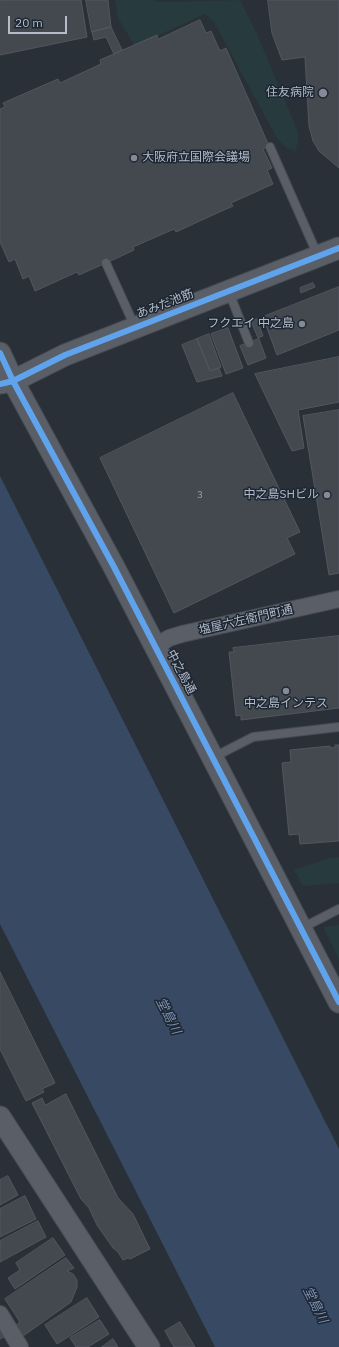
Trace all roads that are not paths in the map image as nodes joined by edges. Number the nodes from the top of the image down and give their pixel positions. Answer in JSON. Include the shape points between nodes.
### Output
{"nodes":[{"id":1,"x":270,"y":147,"type":"dead end"},
{"id":2,"x":339,"y":248,"type":"edge"},
{"id":3,"x":318,"y":256,"type":"junction"},
{"id":4,"x":106,"y":263,"type":"dead end"},
{"id":5,"x":228,"y":291,"type":"junction"},
{"id":6,"x":135,"y":327,"type":"junction"},
{"id":7,"x":249,"y":343,"type":"dead end"},
{"id":8,"x":0,"y":353,"type":"edge"},
{"id":9,"x":4,"y":386,"type":"edge"},
{"id":10,"x":339,"y":599,"type":"edge"},
{"id":11,"x":155,"y":647,"type":"junction"},
{"id":12,"x":339,"y":727,"type":"edge"},
{"id":13,"x":214,"y":757,"type":"junction"},
{"id":14,"x":339,"y":909,"type":"edge"},
{"id":15,"x":301,"y":928,"type":"junction"},
{"id":16,"x":339,"y":1002,"type":"edge"},
{"id":17,"x":0,"y":1117,"type":"edge"},
{"id":18,"x":0,"y":1314,"type":"edge"},
{"id":19,"x":20,"y":1347,"type":"edge"},
{"id":20,"x":149,"y":1347,"type":"edge"}],
"edges":[{"from":1,"to":3,"type":"lane"},
{"from":2,"to":3,"type":"street","name":"あみだ池筋"},
{"from":3,"to":5,"type":"street","name":"あみだ池筋"},
{"from":4,"to":6,"type":"lane"},
{"from":5,"to":6,"type":"street","name":"あみだ池筋"},
{"from":5,"to":7,"type":"lane"},
{"from":6,"to":9,"type":"street","name":"あみだ池筋","via":[[65,355]]},
{"from":8,"to":9,"type":"street","name":"中之島通"},
{"from":9,"to":11,"type":"street","name":"中之島通","via":[[110,560]]},
{"from":10,"to":11,"type":"street","name":"塩屋六左衛門町通","via":[[182,634],[169,638]]},
{"from":11,"to":13,"type":"street","name":"中之島通"},
{"from":12,"to":13,"type":"lane","via":[[252,737]]},
{"from":13,"to":15,"type":"street","name":"中之島通"},
{"from":14,"to":15,"type":"lane"},
{"from":15,"to":16,"type":"street","name":"中之島通"},
{"from":17,"to":20,"type":"street"},
{"from":18,"to":19,"type":"street"}]}
